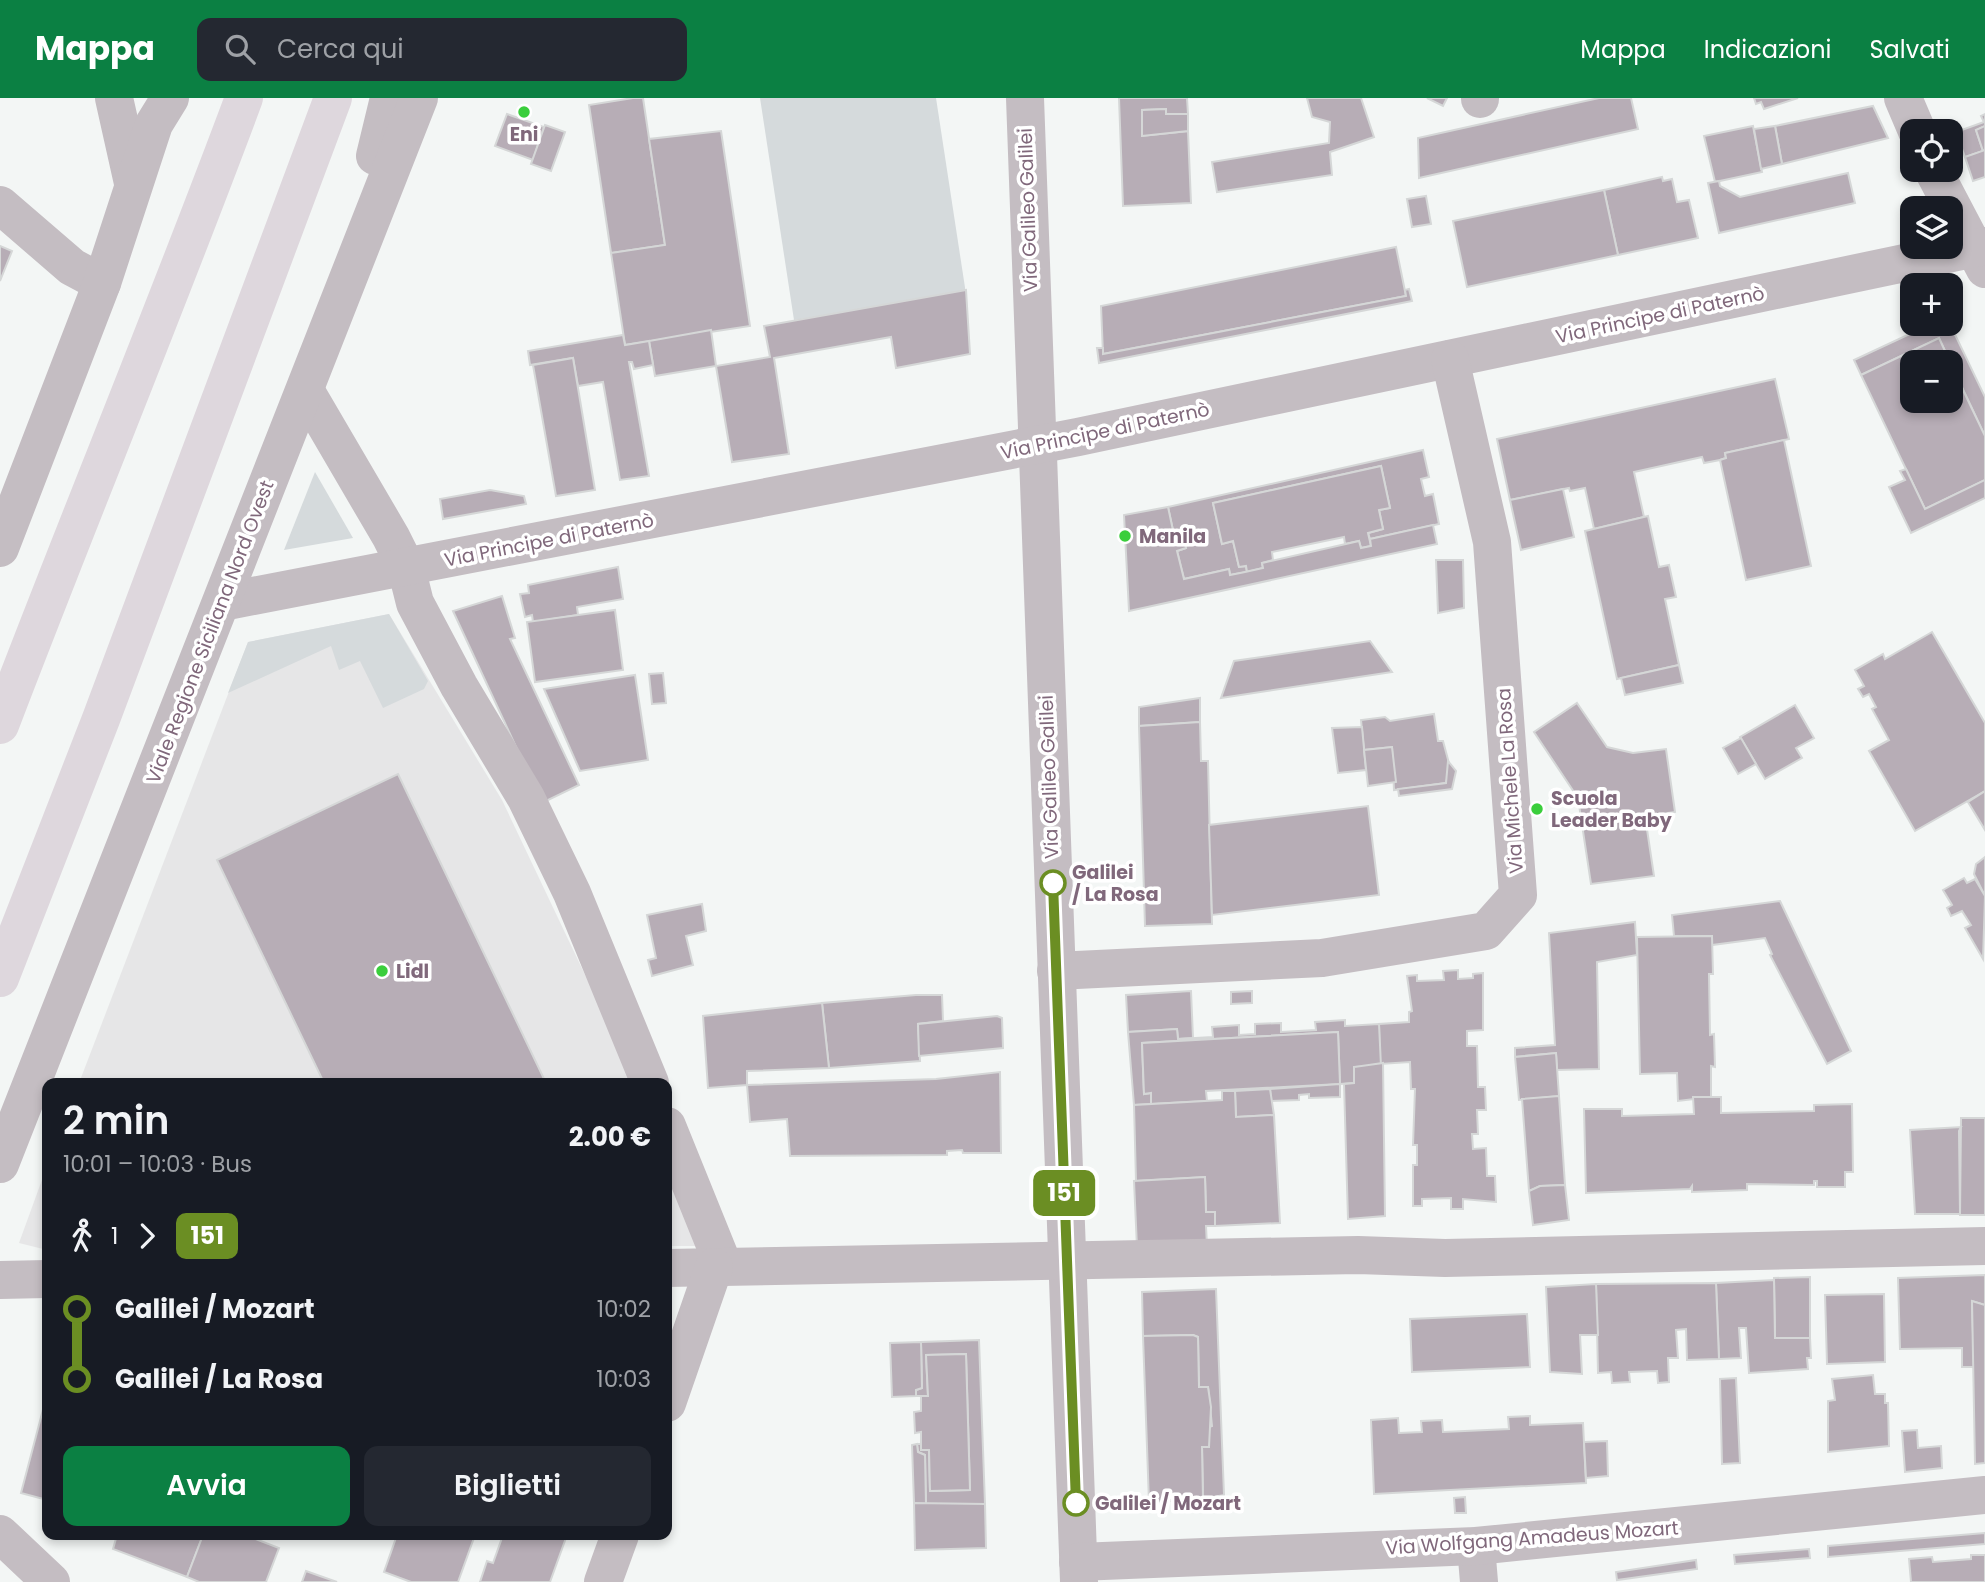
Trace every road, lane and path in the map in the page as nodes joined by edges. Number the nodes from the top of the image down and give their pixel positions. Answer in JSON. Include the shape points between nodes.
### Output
{"nodes":[{"id":1,"x":114,"y":98,"type":"edge"},
{"id":2,"x":244,"y":98,"type":"edge"},
{"id":3,"x":333,"y":98,"type":"edge"},
{"id":4,"x":389,"y":98,"type":"edge"},
{"id":5,"x":419,"y":98,"type":"edge"},
{"id":6,"x":1025,"y":98,"type":"edge"},
{"id":7,"x":1903,"y":98,"type":"edge"},
{"id":8,"x":162,"y":107,"type":"edge"},
{"id":9,"x":1912,"y":119,"type":"edge"},
{"id":10,"x":1940,"y":182,"type":"edge"},
{"id":11,"x":133,"y":183,"type":"junction"},
{"id":12,"x":0,"y":205,"type":"edge"},
{"id":13,"x":1981,"y":255,"type":"edge"},
{"id":14,"x":102,"y":283,"type":"junction"},
{"id":15,"x":339,"y":305,"type":"junction"},
{"id":16,"x":1450,"y":359,"type":"junction"},
{"id":17,"x":305,"y":390,"type":"junction"},
{"id":18,"x":1037,"y":446,"type":"junction"},
{"id":19,"x":1,"y":545,"type":"edge"},
{"id":20,"x":406,"y":567,"type":"junction"},
{"id":21,"x":222,"y":602,"type":"junction"},
{"id":22,"x":0,"y":724,"type":"edge"},
{"id":23,"x":1056,"y":971,"type":"junction"},
{"id":24,"x":0,"y":978,"type":"edge"},
{"id":25,"x":647,"y":1078,"type":"edge"},
{"id":26,"x":672,"y":1140,"type":"edge"},
{"id":27,"x":0,"y":1164,"type":"edge"},
{"id":28,"x":1985,"y":1246,"type":"edge"},
{"id":29,"x":1067,"y":1261,"type":"junction"},
{"id":30,"x":719,"y":1267,"type":"junction"},
{"id":31,"x":672,"y":1268,"type":"edge"},
{"id":32,"x":42,"y":1279,"type":"edge"},
{"id":33,"x":0,"y":1280,"type":"edge"},
{"id":34,"x":672,"y":1390,"type":"edge"},
{"id":35,"x":1985,"y":1495,"type":"edge"},
{"id":36,"x":0,"y":1534,"type":"edge"},
{"id":37,"x":618,"y":1540,"type":"edge"},
{"id":38,"x":1478,"y":1564,"type":"edge"},
{"id":39,"x":1079,"y":1572,"type":"edge"},
{"id":40,"x":51,"y":1582,"type":"edge"},
{"id":41,"x":603,"y":1582,"type":"edge"}],
"edges":[{"from":1,"to":11,"type":"street"},
{"from":2,"to":22,"type":"main road"},
{"from":3,"to":24,"type":"main road"},
{"from":4,"to":15,"type":"street"},
{"from":5,"to":15,"type":"street","name":"Viale Regione Siciliana Nord Ovest"},
{"from":6,"to":18,"type":"street","name":"Via Galileo Galilei"},
{"from":7,"to":9,"type":"street"},
{"from":8,"to":11,"type":"street"},
{"from":10,"to":13,"type":"street"},
{"from":11,"to":14,"type":"street"},
{"from":12,"to":14,"type":"street","via":[[72,267]]},
{"from":13,"to":16,"type":"street","name":"Via Principe di Paternò"},
{"from":14,"to":19,"type":"street"},
{"from":15,"to":17,"type":"street","name":"Viale Regione Siciliana Nord Ovest"},
{"from":16,"to":18,"type":"street","name":"Via Principe di Paternò"},
{"from":16,"to":23,"type":"street","name":"Via Michele La Rosa","via":[[1492,542],[1518,895],[1486,931],[1322,958]]},
{"from":17,"to":20,"type":"street"},
{"from":17,"to":21,"type":"street","name":"Viale Regione Siciliana Nord Ovest"},
{"from":18,"to":20,"type":"street","name":"Via Principe di Paternò"},
{"from":18,"to":23,"type":"street","name":"Via Galileo Galilei"},
{"from":20,"to":21,"type":"street","name":"Via Principe di Paternò"},
{"from":20,"to":25,"type":"street","via":[[415,603],[526,798],[572,893]]},
{"from":21,"to":27,"type":"street","name":"Viale Regione Siciliana Nord Ovest"},
{"from":23,"to":29,"type":"street","name":"Via Galileo Galilei"},
{"from":26,"to":30,"type":"street"},
{"from":28,"to":29,"type":"street"},
{"from":29,"to":30,"type":"street"},
{"from":29,"to":39,"type":"street","name":"Via Galileo Galilei"},
{"from":30,"to":31,"type":"street"},
{"from":30,"to":34,"type":"street"},
{"from":32,"to":33,"type":"street"},
{"from":35,"to":38,"type":"street","name":"Via Wolfgang Amadeus Mozart"},
{"from":36,"to":40,"type":"street"},
{"from":37,"to":41,"type":"street"},
{"from":38,"to":39,"type":"street","name":"Via Wolfgang Amadeus Mozart"}]}
